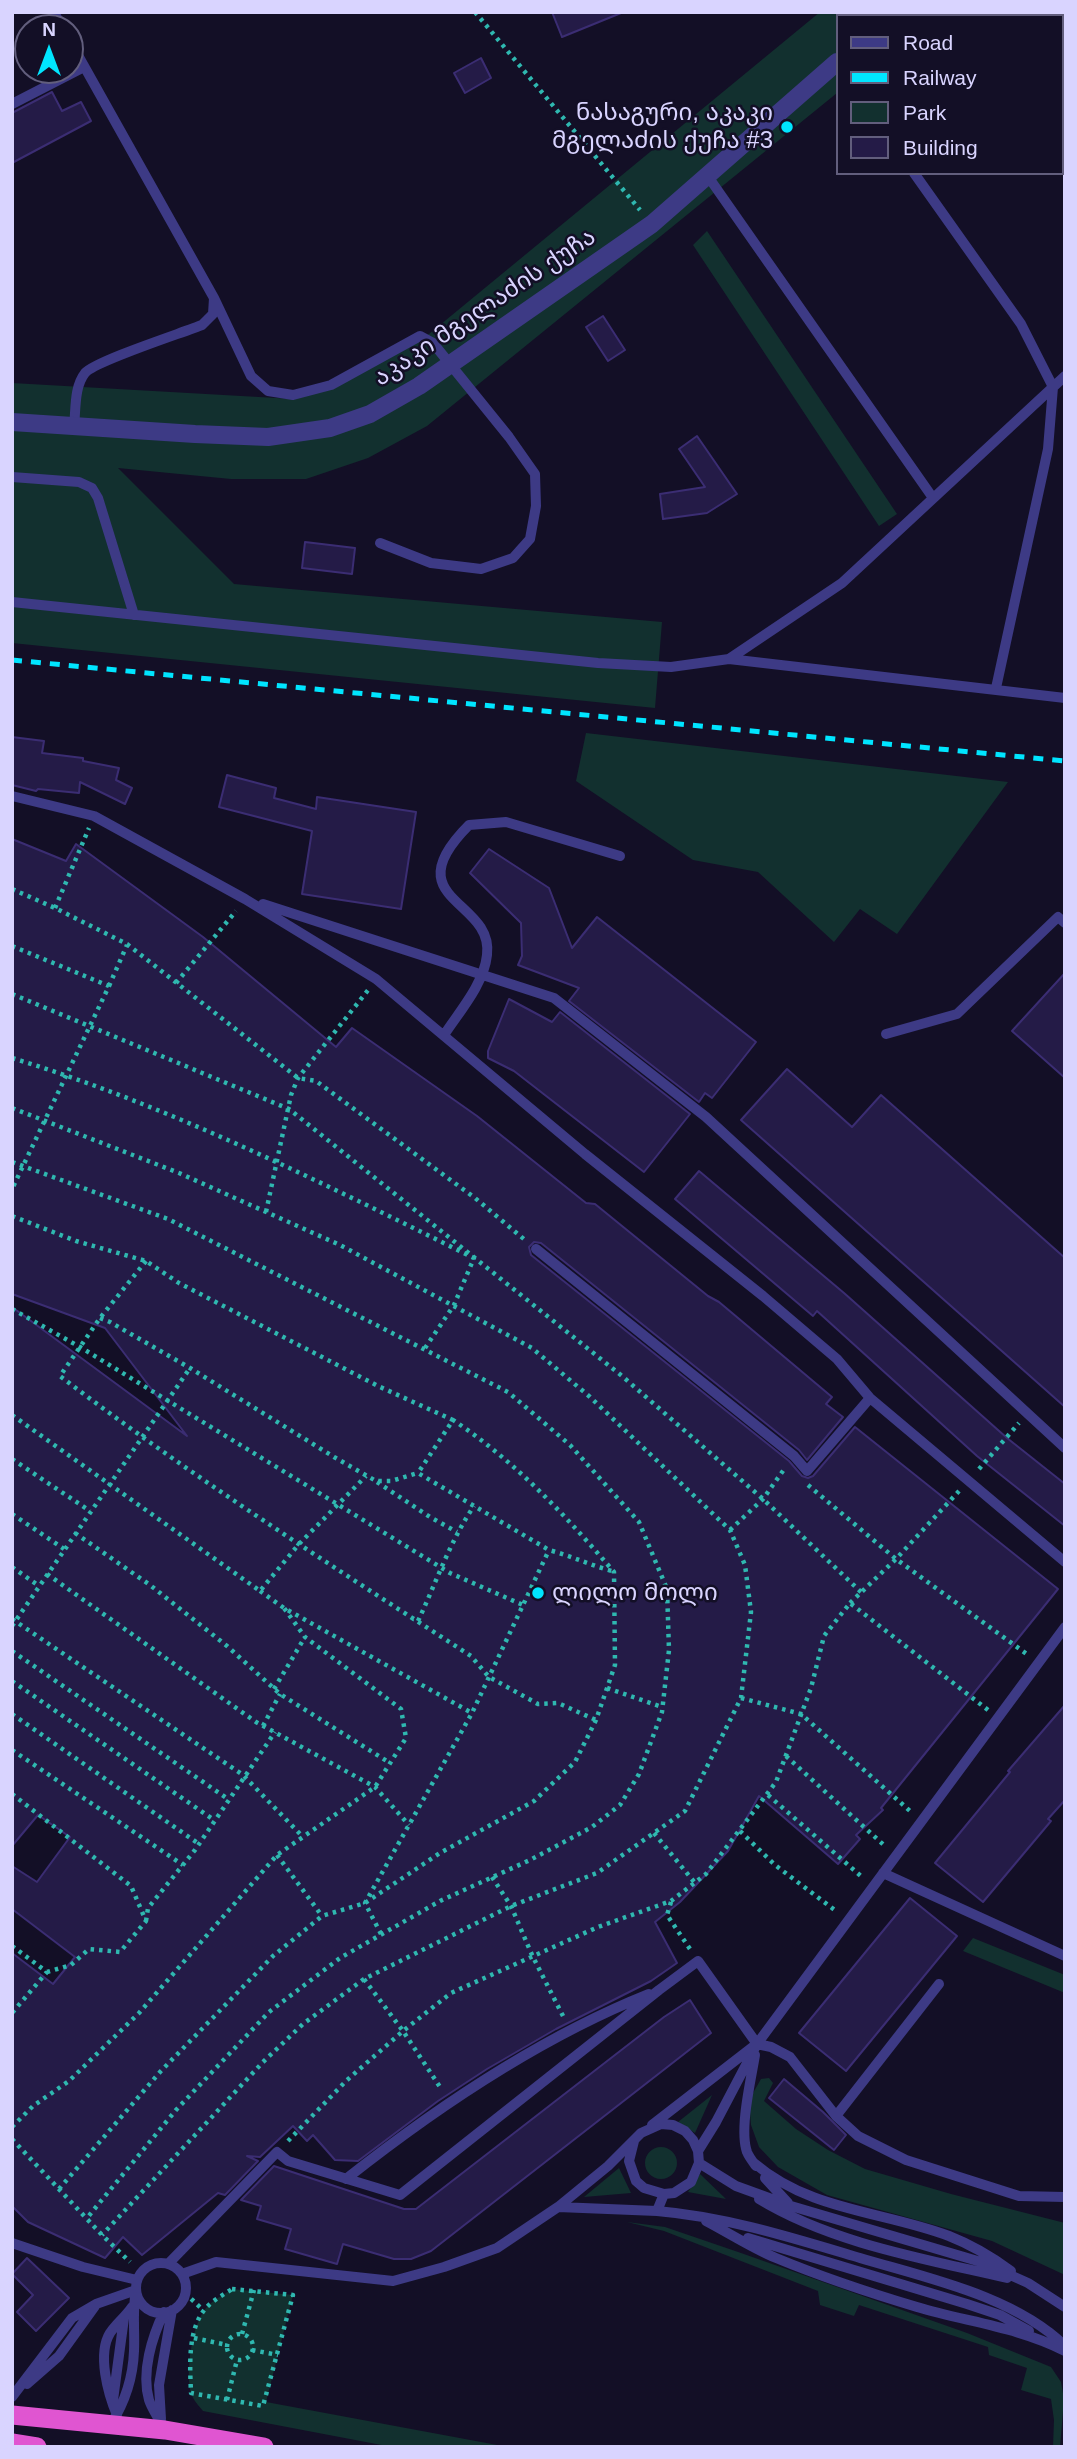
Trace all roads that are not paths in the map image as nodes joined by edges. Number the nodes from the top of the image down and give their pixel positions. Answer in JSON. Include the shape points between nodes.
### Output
{"nodes":[{"id":1,"x":836,"y":64,"type":"edge"},
{"id":2,"x":85,"y":67,"type":"joint"},
{"id":3,"x":12,"y":104,"type":"edge"},
{"id":4,"x":707,"y":175,"type":"junction"},
{"id":5,"x":915,"y":175,"type":"edge"},
{"id":6,"x":214,"y":298,"type":"junction"},
{"id":7,"x":449,"y":365,"type":"junction"},
{"id":8,"x":1065,"y":376,"type":"edge"},
{"id":9,"x":1053,"y":387,"type":"junction"},
{"id":10,"x":12,"y":422,"type":"edge"},
{"id":11,"x":74,"y":426,"type":"junction"},
{"id":12,"x":12,"y":477,"type":"edge"},
{"id":13,"x":933,"y":498,"type":"junction"},
{"id":14,"x":380,"y":543,"type":"dead end"},
{"id":15,"x":12,"y":602,"type":"edge"},
{"id":16,"x":134,"y":615,"type":"junction"},
{"id":17,"x":729,"y":659,"type":"junction"},
{"id":18,"x":996,"y":688,"type":"junction"},
{"id":19,"x":1065,"y":698,"type":"edge"},
{"id":20,"x":12,"y":796,"type":"edge"},
{"id":21,"x":620,"y":856,"type":"dead end"},
{"id":22,"x":246,"y":899,"type":"junction"},
{"id":23,"x":1065,"y":923,"type":"edge"},
{"id":24,"x":483,"y":975,"type":"junction"},
{"id":25,"x":886,"y":1034,"type":"dead end"},
{"id":26,"x":444,"y":1035,"type":"junction"},
{"id":27,"x":536,"y":1249,"type":"road end"},
{"id":28,"x":870,"y":1398,"type":"junction"},
{"id":29,"x":1065,"y":1448,"type":"edge"},
{"id":30,"x":1065,"y":1562,"type":"edge"},
{"id":31,"x":1065,"y":1627,"type":"edge"},
{"id":32,"x":883,"y":1873,"type":"junction"},
{"id":33,"x":1065,"y":1956,"type":"edge"},
{"id":34,"x":939,"y":1984,"type":"dead end"},
{"id":35,"x":659,"y":1990,"type":"junction"},
{"id":36,"x":757,"y":2044,"type":"junction"},
{"id":37,"x":836,"y":2116,"type":"junction"},
{"id":38,"x":649,"y":2127,"type":"junction"},
{"id":39,"x":634,"y":2141,"type":"junction"},
{"id":40,"x":698,"y":2151,"type":"junction"},
{"id":41,"x":699,"y":2163,"type":"junction"},
{"id":42,"x":754,"y":2163,"type":"junction"},
{"id":43,"x":346,"y":2179,"type":"junction"},
{"id":44,"x":736,"y":2186,"type":"junction"},
{"id":45,"x":664,"y":2194,"type":"junction"},
{"id":46,"x":1065,"y":2197,"type":"edge"},
{"id":47,"x":791,"y":2206,"type":"junction"},
{"id":48,"x":558,"y":2207,"type":"junction"},
{"id":49,"x":657,"y":2211,"type":"junction"},
{"id":50,"x":693,"y":2214,"type":"junction"},
{"id":51,"x":724,"y":2230,"type":"junction"},
{"id":52,"x":12,"y":2243,"type":"edge"},
{"id":53,"x":167,"y":2264,"type":"junction"},
{"id":54,"x":181,"y":2274,"type":"junction"},
{"id":55,"x":138,"y":2281,"type":"junction"},
{"id":56,"x":1028,"y":2283,"type":"junction"},
{"id":57,"x":132,"y":2307,"type":"junction"},
{"id":58,"x":1065,"y":2307,"type":"edge"},
{"id":59,"x":168,"y":2311,"type":"junction"},
{"id":60,"x":1042,"y":2339,"type":"junction"},
{"id":61,"x":1065,"y":2349,"type":"edge"},
{"id":62,"x":14,"y":2392,"type":"edge"},
{"id":63,"x":113,"y":2414,"type":"junction"},
{"id":64,"x":12,"y":2415,"type":"edge"},
{"id":65,"x":163,"y":2426,"type":"junction"},
{"id":66,"x":12,"y":2443,"type":"edge"},
{"id":67,"x":37,"y":2447,"type":"edge"},
{"id":68,"x":264,"y":2447,"type":"edge"}],
"edges":[{"from":1,"to":4,"type":"street","name":"აკაკი მგელაძის ქუჩა"},
{"from":2,"to":3,"type":"lane"},
{"from":2,"to":6,"type":"lane"},
{"from":4,"to":7,"type":"street","name":"აკაკი მგელაძის ქუჩა","via":[[652,224]]},
{"from":4,"to":13,"type":"lane"},
{"from":5,"to":9,"type":"lane","via":[[1021,324]]},
{"from":6,"to":7,"type":"lane","via":[[251,376],[268,391],[293,396],[331,385],[420,336],[433,342]]},
{"from":6,"to":11,"type":"lane","via":[[213,314],[202,325],[86,372],[78,386]]},
{"from":7,"to":11,"type":"street","name":"აკაკი მგელაძის ქუჩა","via":[[370,414],[330,428],[268,437]]},
{"from":7,"to":14,"type":"lane","via":[[535,474],[530,539],[513,558],[481,569],[431,563]]},
{"from":8,"to":9,"type":"lane"},
{"from":9,"to":13,"type":"lane"},
{"from":9,"to":18,"type":"lane","via":[[1048,449]]},
{"from":10,"to":11,"type":"street","name":"აკაკი მგელაძის ქუჩა"},
{"from":12,"to":16,"type":"lane","via":[[79,482],[92,488],[99,498]]},
{"from":13,"to":17,"type":"lane","via":[[842,583]]},
{"from":15,"to":16,"type":"lane"},
{"from":16,"to":17,"type":"lane","via":[[598,663],[671,667]]},
{"from":17,"to":18,"type":"lane"},
{"from":18,"to":19,"type":"lane"},
{"from":20,"to":22,"type":"lane","via":[[94,816]]},
{"from":21,"to":24,"type":"lane","via":[[506,822],[469,825],[453,841],[440,869],[444,891],[481,926],[487,945]]},
{"from":22,"to":24,"type":"lane"},
{"from":22,"to":26,"type":"lane","via":[[376,979]]},
{"from":23,"to":25,"type":"lane","via":[[1058,917],[957,1014]]},
{"from":24,"to":26,"type":"lane"},
{"from":24,"to":29,"type":"lane","via":[[554,998],[706,1117]]},
{"from":26,"to":28,"type":"lane","via":[[753,1287],[837,1359]]},
{"from":27,"to":28,"type":"lane","via":[[807,1471]]},
{"from":28,"to":30,"type":"lane"},
{"from":31,"to":32,"type":"lane"},
{"from":32,"to":33,"type":"lane"},
{"from":32,"to":36,"type":"lane"},
{"from":34,"to":37,"type":"lane"},
{"from":35,"to":36,"type":"lane","via":[[698,1961]]},
{"from":35,"to":43,"type":"lane","via":[[615,2007],[484,2079]]},
{"from":35,"to":43,"type":"lane","via":[[400,2195]]},
{"from":36,"to":37,"type":"lane","via":[[790,2057]]},
{"from":36,"to":38,"type":"lane"},
{"from":36,"to":40,"type":"lane"},
{"from":36,"to":42,"type":"lane","via":[[745,2111],[746,2150]]},
{"from":37,"to":46,"type":"lane","via":[[858,2136],[906,2160],[1019,2196]]},
{"from":38,"to":39,"type":"lane"},
{"from":38,"to":40,"type":"lane","via":[[673,2125],[685,2131]]},
{"from":39,"to":45,"type":"lane","via":[[631,2171],[644,2188]]},
{"from":39,"to":48,"type":"lane"},
{"from":40,"to":41,"type":"lane"},
{"from":41,"to":44,"type":"lane"},
{"from":41,"to":45,"type":"lane","via":[[691,2182]]},
{"from":42,"to":47,"type":"lane"},
{"from":42,"to":56,"type":"lane","via":[[773,2179],[823,2201],[948,2236],[988,2255]]},
{"from":43,"to":53,"type":"lane","via":[[288,2161],[277,2152]]},
{"from":44,"to":47,"type":"lane"},
{"from":44,"to":56,"type":"lane","via":[[771,2207],[832,2232],[952,2267]]},
{"from":45,"to":49,"type":"lane"},
{"from":47,"to":56,"type":"lane","via":[[981,2262]]},
{"from":48,"to":49,"type":"lane"},
{"from":48,"to":54,"type":"lane","via":[[497,2248],[393,2281],[216,2262]]},
{"from":49,"to":50,"type":"lane"},
{"from":50,"to":51,"type":"lane"},
{"from":50,"to":61,"type":"lane","via":[[767,2231],[979,2296],[1019,2312],[1053,2334]]},
{"from":51,"to":60,"type":"lane","via":[[989,2312]]},
{"from":51,"to":60,"type":"lane","via":[[774,2257],[873,2294]]},
{"from":52,"to":55,"type":"lane"},
{"from":53,"to":54,"type":"lane"},
{"from":53,"to":55,"type":"lane","via":[[153,2264]]},
{"from":54,"to":59,"type":"lane","via":[[185,2293],[178,2306]]},
{"from":55,"to":57,"type":"lane"},
{"from":55,"to":59,"type":"lane","via":[[138,2298],[148,2309]]},
{"from":55,"to":62,"type":"lane","via":[[72,2318]]},
{"from":56,"to":58,"type":"lane"},
{"from":57,"to":63,"type":"lane","via":[[133,2360],[127,2393]]},
{"from":57,"to":63,"type":"lane","via":[[109,2334],[105,2356]]},
{"from":59,"to":65,"type":"lane","via":[[153,2336],[146,2385]]},
{"from":60,"to":61,"type":"lane"},
{"from":63,"to":64,"type":"highway"},
{"from":63,"to":65,"type":"highway"},
{"from":65,"to":68,"type":"highway"},
{"from":66,"to":67,"type":"highway"}]}
